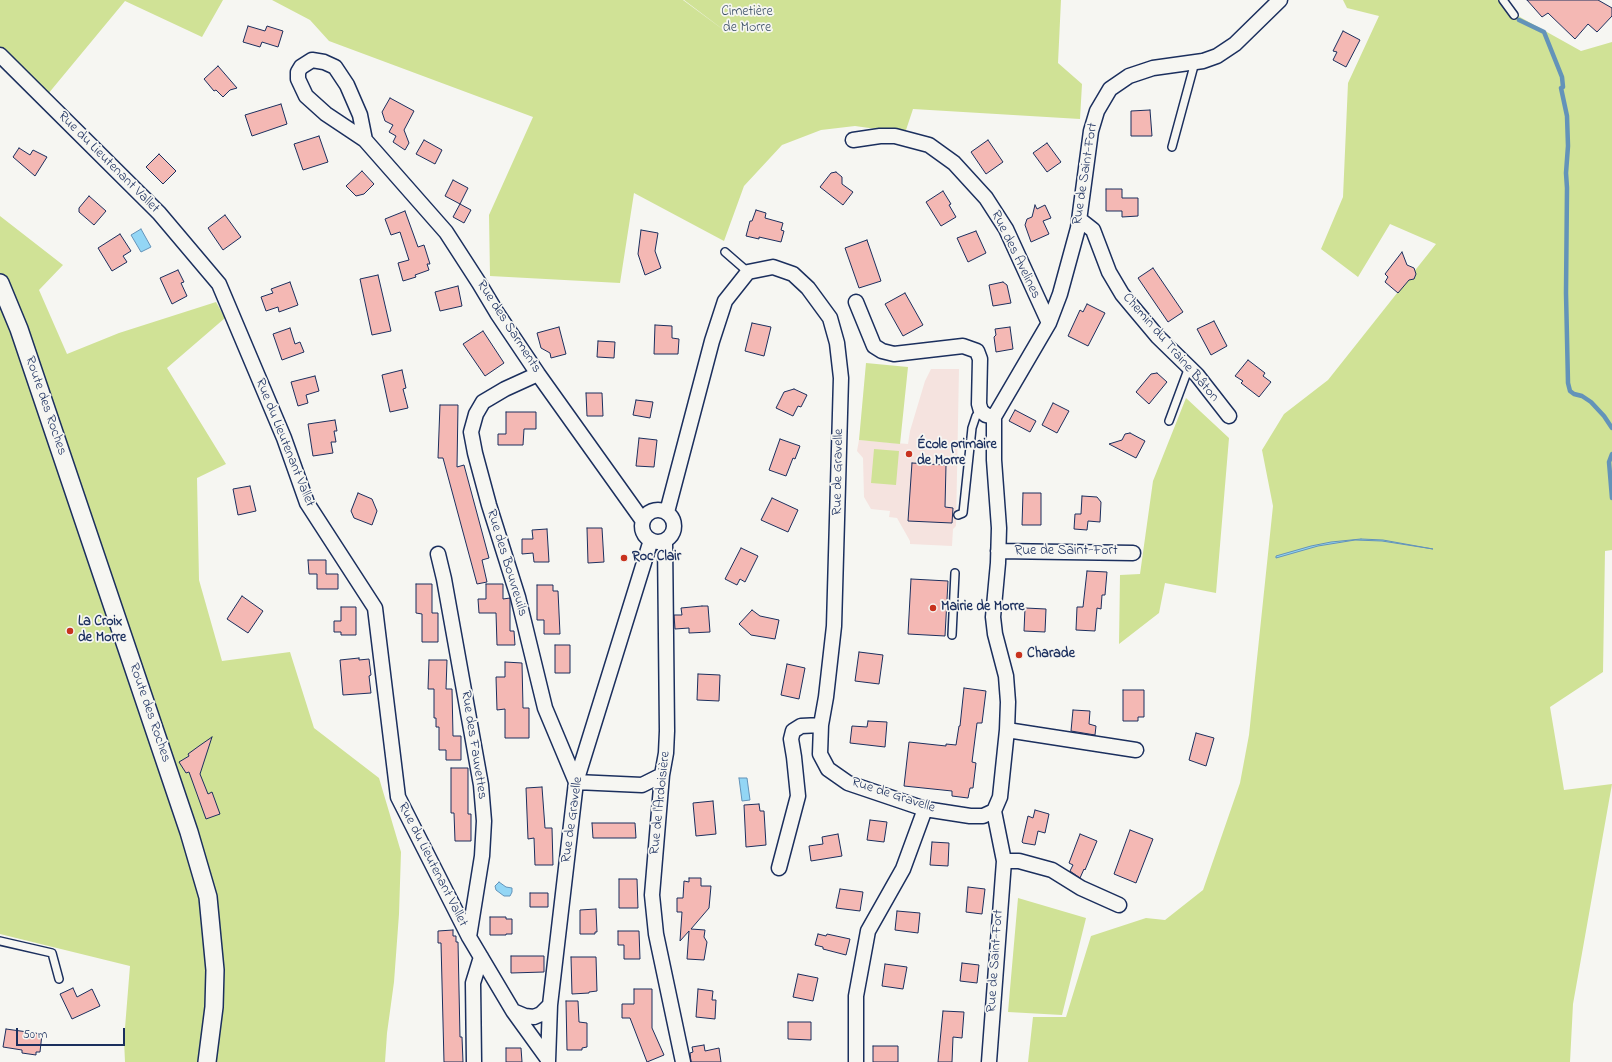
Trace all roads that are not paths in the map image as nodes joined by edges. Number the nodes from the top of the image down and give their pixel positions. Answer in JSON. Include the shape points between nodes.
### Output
{"nodes":[{"id":1,"x":1280,"y":0,"type":"edge"},
{"id":2,"x":1503,"y":0,"type":"edge"},
{"id":3,"x":1514,"y":15,"type":"dead end"},
{"id":4,"x":0,"y":55,"type":"edge"},
{"id":5,"x":1195,"y":62,"type":"junction"},
{"id":6,"x":365,"y":140,"type":"junction"},
{"id":7,"x":853,"y":140,"type":"dead end"},
{"id":8,"x":1172,"y":147,"type":"dead end"},
{"id":9,"x":1079,"y":219,"type":"junction"},
{"id":10,"x":725,"y":252,"type":"dead end"},
{"id":11,"x":748,"y":272,"type":"junction"},
{"id":12,"x":0,"y":283,"type":"edge"},
{"id":13,"x":856,"y":302,"type":"dead end"},
{"id":14,"x":1049,"y":323,"type":"junction"},
{"id":15,"x":1189,"y":367,"type":"junction"},
{"id":16,"x":538,"y":374,"type":"junction"},
{"id":17,"x":987,"y":414,"type":"junction"},
{"id":18,"x":1228,"y":416,"type":"dead end"},
{"id":19,"x":1169,"y":421,"type":"dead end"},
{"id":20,"x":662,"y":511,"type":"junction"},
{"id":21,"x":958,"y":515,"type":"dead end"},
{"id":22,"x":643,"y":522,"type":"junction"},
{"id":23,"x":658,"y":540,"type":"junction"},
{"id":24,"x":998,"y":551,"type":"junction"},
{"id":25,"x":1133,"y":552,"type":"dead end"},
{"id":26,"x":438,"y":554,"type":"dead end"},
{"id":27,"x":955,"y":573,"type":"dead end"},
{"id":28,"x":952,"y":635,"type":"dead end"},
{"id":29,"x":821,"y":725,"type":"junction"},
{"id":30,"x":1007,"y":730,"type":"junction"},
{"id":31,"x":1136,"y":750,"type":"dead end"},
{"id":32,"x":662,"y":775,"type":"junction"},
{"id":33,"x":576,"y":782,"type":"junction"},
{"id":34,"x":925,"y":809,"type":"junction"},
{"id":35,"x":994,"y":811,"type":"junction"},
{"id":36,"x":1004,"y":861,"type":"junction"},
{"id":37,"x":779,"y":868,"type":"dead end"},
{"id":38,"x":1119,"y":905,"type":"dead end"},
{"id":39,"x":469,"y":937,"type":"junction"},
{"id":40,"x":0,"y":941,"type":"edge"},
{"id":41,"x":482,"y":958,"type":"junction"},
{"id":42,"x":59,"y":979,"type":"dead end"},
{"id":43,"x":550,"y":1005,"type":"junction"},
{"id":44,"x":513,"y":1012,"type":"junction"},
{"id":45,"x":679,"y":1048,"type":"junction"},
{"id":46,"x":547,"y":1060,"type":"edge"},
{"id":47,"x":206,"y":1062,"type":"edge"},
{"id":48,"x":474,"y":1062,"type":"edge"},
{"id":49,"x":672,"y":1062,"type":"edge"},
{"id":50,"x":682,"y":1062,"type":"edge"},
{"id":51,"x":856,"y":1062,"type":"edge"},
{"id":52,"x":989,"y":1062,"type":"edge"}],
"edges":[{"from":1,"to":5,"type":"street","name":"Rue de Saint-Fort","via":[[1235,44],[1217,56]]},
{"from":2,"to":3,"type":"lane"},
{"from":4,"to":39,"type":"street","name":"Rue du Lieutenant Vallet","via":[[159,213],[219,284],[284,438],[307,503],[375,608],[398,797]]},
{"from":5,"to":8,"type":"lane"},
{"from":5,"to":9,"type":"street","name":"Rue de Saint-Fort","via":[[1153,68],[1129,76],[1110,89],[1097,110],[1091,131]]},
{"from":6,"to":6,"type":"street","name":"Rue des Sarments","via":[[360,115],[347,85],[335,67],[312,60],[301,67],[298,79],[306,96],[326,114]]},
{"from":6,"to":16,"type":"street","name":"Rue des Sarments","via":[[446,232]]},
{"from":7,"to":14,"type":"street","name":"Rue des Avelines","via":[[895,136],[929,145],[954,163],[986,198],[1006,229]]},
{"from":9,"to":14,"type":"street","name":"Rue de Saint-Fort","via":[[1060,294]]},
{"from":9,"to":15,"type":"street","name":"Chemin du Traine Bâton","via":[[1093,230],[1122,294],[1158,337]]},
{"from":10,"to":11,"type":"lane"},
{"from":11,"to":20,"type":"street","via":[[725,301],[676,474]]},
{"from":11,"to":29,"type":"street","name":"Rue de Gravelle","via":[[774,267],[793,274],[808,288],[830,318],[837,343],[841,378],[835,607],[833,643]]},
{"from":12,"to":47,"type":"street","name":"Route des Roches","via":[[50,419],[189,832],[208,897],[216,970],[214,1007]]},
{"from":13,"to":17,"type":"street","name":"Rue de Saint-Fort","via":[[874,346],[882,351],[894,354],[963,346],[976,351],[980,359],[979,404]]},
{"from":14,"to":17,"type":"street","name":"Rue de Saint-Fort"},
{"from":15,"to":18,"type":"street","name":"Chemin du Traine Bâton"},
{"from":15,"to":19,"type":"lane"},
{"from":16,"to":22,"type":"street","name":"Rue des Sarments"},
{"from":16,"to":33,"type":"street","name":"Rue des Bouvreuils","via":[[483,402],[476,414],[472,432],[475,453],[518,597],[545,708]]},
{"from":17,"to":21,"type":"lane","via":[[976,416],[972,428],[963,513]]},
{"from":17,"to":24,"type":"street","name":"Rue de Saint-Fort","via":[[994,460],[999,528]]},
{"from":20,"to":22,"type":"street","via":[[648,513]]},
{"from":20,"to":23,"type":"street","via":[[671,515],[674,524],[672,534]]},
{"from":22,"to":23,"type":"street","via":[[644,534]]},
{"from":23,"to":32,"type":"street","name":"Rue de l'Ardoisière","via":[[667,731]]},
{"from":23,"to":33,"type":"street","name":"Rue de Gravelle"},
{"from":24,"to":25,"type":"street","name":"Rue de Saint-Fort"},
{"from":24,"to":30,"type":"street","name":"Rue de Saint-Fort","via":[[993,617],[1006,676]]},
{"from":26,"to":39,"type":"street","name":"Rue des Fauvettes","via":[[481,785],[484,821],[482,856]]},
{"from":27,"to":28,"type":"lane"},
{"from":29,"to":34,"type":"street","name":"Rue de Gravelle","via":[[820,754],[828,769],[848,783]]},
{"from":29,"to":37,"type":"street","via":[[801,726],[793,731],[791,739],[798,796]]},
{"from":30,"to":31,"type":"street"},
{"from":30,"to":35,"type":"street","name":"Rue de Saint-Fort","via":[[1000,797]]},
{"from":32,"to":33,"type":"street","via":[[642,785]]},
{"from":32,"to":45,"type":"street","name":"Rue de l'Ardoisière","via":[[652,895],[656,934]]},
{"from":33,"to":43,"type":"street","name":"Rue de Gravelle"},
{"from":34,"to":35,"type":"street","name":"Rue de Gravelle","via":[[970,816],[983,816]]},
{"from":34,"to":51,"type":"street","via":[[903,869],[868,931],[856,996]]},
{"from":35,"to":36,"type":"street","name":"Rue de Saint-Fort"},
{"from":36,"to":38,"type":"street","via":[[1019,860],[1052,870],[1081,888]]},
{"from":36,"to":52,"type":"street","name":"Rue de Saint-Fort"},
{"from":39,"to":41,"type":"street","name":"Rue du Lieutenant Vallet"},
{"from":40,"to":42,"type":"lane","via":[[52,953]]},
{"from":41,"to":44,"type":"street","name":"Rue du Lieutenant Vallet"},
{"from":41,"to":48,"type":"street","via":[[473,983]]},
{"from":43,"to":44,"type":"street","via":[[534,1017]]},
{"from":43,"to":46,"type":"street","name":"Rue de Gravelle"},
{"from":44,"to":46,"type":"street","name":"Rue du Lieutenant Vallet"},
{"from":45,"to":49,"type":"street"},
{"from":45,"to":50,"type":"street","name":"Rue de l'Ardoisière"}]}
